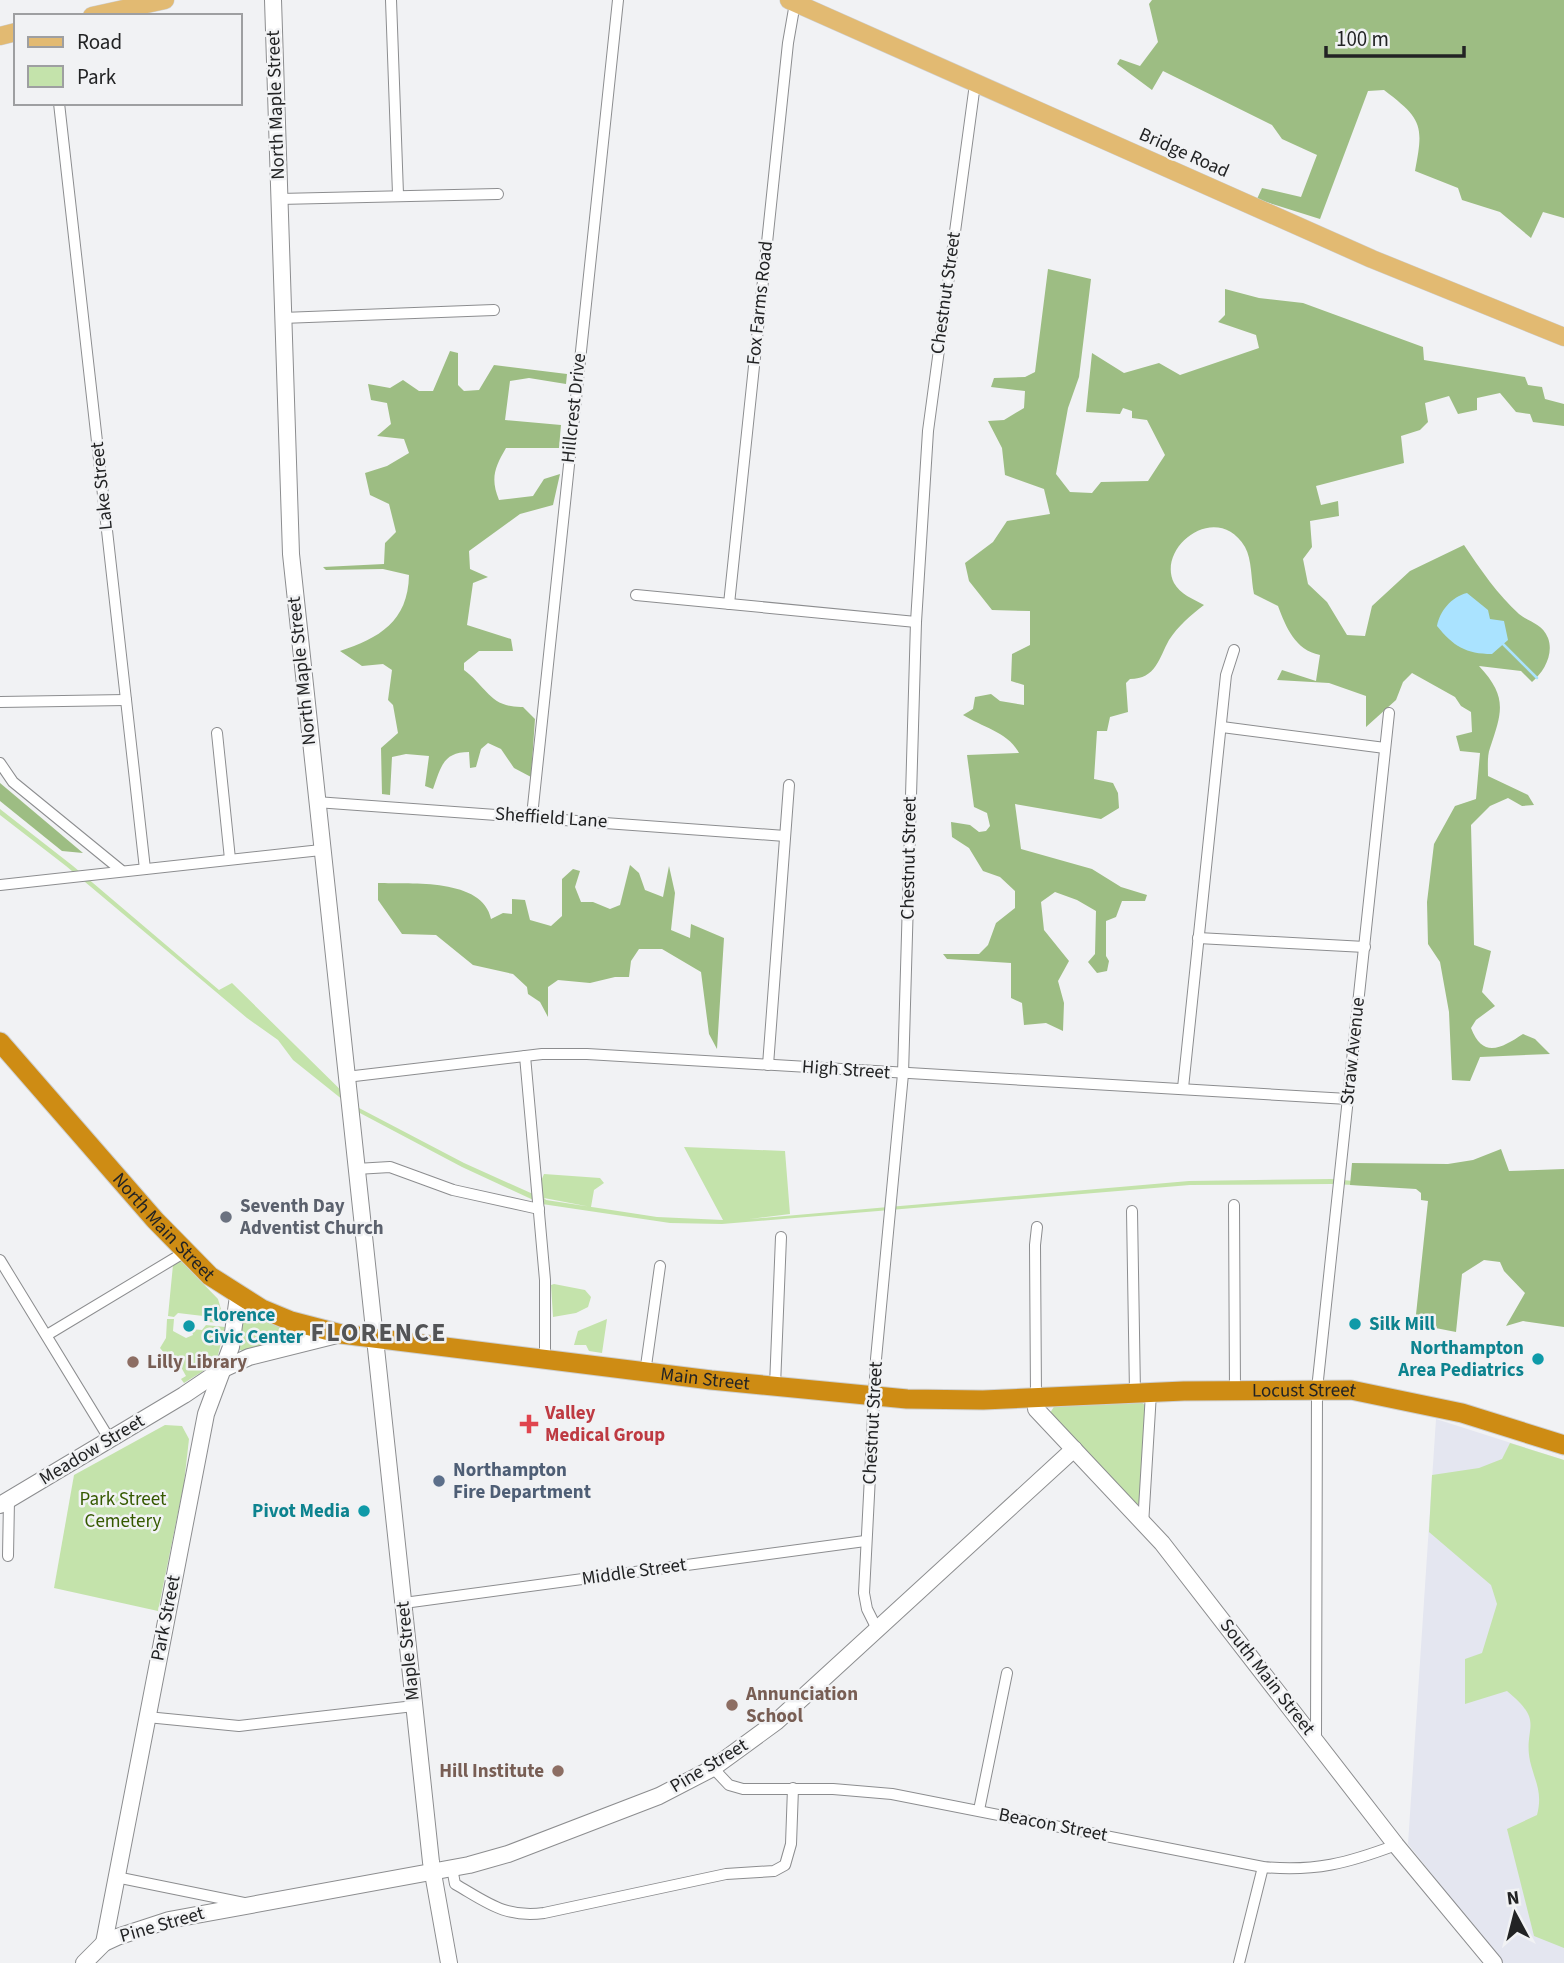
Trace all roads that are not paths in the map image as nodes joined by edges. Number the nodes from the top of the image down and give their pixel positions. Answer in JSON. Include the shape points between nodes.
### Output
{"nodes":[{"id":1,"x":165,"y":0,"type":"edge"},
{"id":2,"x":273,"y":0,"type":"edge"},
{"id":3,"x":391,"y":0,"type":"edge"},
{"id":4,"x":618,"y":0,"type":"edge"},
{"id":5,"x":792,"y":1,"type":"edge"},
{"id":6,"x":101,"y":14,"type":"edge"},
{"id":7,"x":975,"y":84,"type":"junction"},
{"id":8,"x":60,"y":105,"type":"edge"},
{"id":9,"x":398,"y":194,"type":"junction"},
{"id":10,"x":498,"y":194,"type":"dead end"},
{"id":11,"x":279,"y":199,"type":"junction"},
{"id":12,"x":494,"y":310,"type":"dead end"},
{"id":13,"x":282,"y":318,"type":"junction"},
{"id":14,"x":1564,"y":337,"type":"edge"},
{"id":15,"x":636,"y":594,"type":"dead end"},
{"id":16,"x":729,"y":604,"type":"junction"},
{"id":17,"x":916,"y":622,"type":"junction"},
{"id":18,"x":1234,"y":650,"type":"dead end"},
{"id":19,"x":126,"y":700,"type":"junction"},
{"id":20,"x":0,"y":702,"type":"edge"},
{"id":21,"x":1389,"y":713,"type":"dead end"},
{"id":22,"x":1222,"y":727,"type":"junction"},
{"id":23,"x":217,"y":733,"type":"dead end"},
{"id":24,"x":1385,"y":748,"type":"junction"},
{"id":25,"x":0,"y":762,"type":"edge"},
{"id":26,"x":789,"y":785,"type":"dead end"},
{"id":27,"x":316,"y":802,"type":"junction"},
{"id":28,"x":532,"y":816,"type":"junction"},
{"id":29,"x":785,"y":836,"type":"junction"},
{"id":30,"x":321,"y":850,"type":"junction"},
{"id":31,"x":230,"y":859,"type":"junction"},
{"id":32,"x":145,"y":869,"type":"junction"},
{"id":33,"x":122,"y":871,"type":"junction"},
{"id":34,"x":0,"y":885,"type":"edge"},
{"id":35,"x":1198,"y":938,"type":"junction"},
{"id":36,"x":1365,"y":947,"type":"junction"},
{"id":37,"x":0,"y":1042,"type":"edge"},
{"id":38,"x":525,"y":1056,"type":"junction"},
{"id":39,"x":768,"y":1065,"type":"junction"},
{"id":40,"x":903,"y":1074,"type":"junction"},
{"id":41,"x":346,"y":1077,"type":"junction"},
{"id":42,"x":1182,"y":1088,"type":"junction"},
{"id":43,"x":1348,"y":1099,"type":"junction"},
{"id":44,"x":356,"y":1169,"type":"junction"},
{"id":45,"x":1234,"y":1205,"type":"dead end"},
{"id":46,"x":539,"y":1209,"type":"junction"},
{"id":47,"x":1132,"y":1211,"type":"dead end"},
{"id":48,"x":1037,"y":1227,"type":"dead end"},
{"id":49,"x":781,"y":1237,"type":"dead end"},
{"id":50,"x":185,"y":1252,"type":"junction"},
{"id":51,"x":0,"y":1260,"type":"edge"},
{"id":52,"x":660,"y":1266,"type":"dead end"},
{"id":53,"x":238,"y":1296,"type":"junction"},
{"id":54,"x":341,"y":1334,"type":"junction"},
{"id":55,"x":47,"y":1335,"type":"junction"},
{"id":56,"x":375,"y":1339,"type":"junction"},
{"id":57,"x":545,"y":1360,"type":"junction"},
{"id":58,"x":221,"y":1370,"type":"junction"},
{"id":59,"x":645,"y":1373,"type":"junction"},
{"id":60,"x":775,"y":1386,"type":"junction"},
{"id":61,"x":1317,"y":1389,"type":"junction"},
{"id":62,"x":1235,"y":1391,"type":"junction"},
{"id":63,"x":1143,"y":1393,"type":"junction"},
{"id":64,"x":184,"y":1395,"type":"junction"},
{"id":65,"x":211,"y":1396,"type":"junction"},
{"id":66,"x":876,"y":1396,"type":"junction"},
{"id":67,"x":1036,"y":1397,"type":"junction"},
{"id":68,"x":110,"y":1440,"type":"junction"},
{"id":69,"x":1564,"y":1445,"type":"edge"},
{"id":70,"x":1074,"y":1449,"type":"junction"},
{"id":71,"x":5,"y":1503,"type":"edge"},
{"id":72,"x":1143,"y":1525,"type":"junction"},
{"id":73,"x":865,"y":1541,"type":"junction"},
{"id":74,"x":8,"y":1556,"type":"dead end"},
{"id":75,"x":404,"y":1604,"type":"junction"},
{"id":76,"x":878,"y":1631,"type":"junction"},
{"id":77,"x":1007,"y":1673,"type":"dead end"},
{"id":78,"x":414,"y":1706,"type":"junction"},
{"id":79,"x":147,"y":1717,"type":"junction"},
{"id":80,"x":1316,"y":1740,"type":"junction"},
{"id":81,"x":713,"y":1768,"type":"junction"},
{"id":82,"x":793,"y":1788,"type":"junction"},
{"id":83,"x":979,"y":1810,"type":"junction"},
{"id":84,"x":1396,"y":1845,"type":"junction"},
{"id":85,"x":1263,"y":1867,"type":"junction"},
{"id":86,"x":452,"y":1868,"type":"junction"},
{"id":87,"x":432,"y":1871,"type":"junction"},
{"id":88,"x":116,"y":1877,"type":"junction"},
{"id":89,"x":248,"y":1904,"type":"junction"},
{"id":90,"x":104,"y":1943,"type":"junction"},
{"id":91,"x":84,"y":1963,"type":"edge"},
{"id":92,"x":449,"y":1963,"type":"edge"},
{"id":93,"x":1240,"y":1963,"type":"edge"},
{"id":94,"x":1494,"y":1963,"type":"edge"}],
"edges":[{"from":1,"to":6,"type":"main road"},
{"from":2,"to":11,"type":"main road","name":"North Maple Street"},
{"from":3,"to":9,"type":"street"},
{"from":4,"to":28,"type":"street","name":"Hillcrest Drive"},
{"from":5,"to":7,"type":"main road","name":"Bridge Road"},
{"from":5,"to":16,"type":"street","name":"Fox Farms Road"},
{"from":7,"to":14,"type":"main road","name":"Bridge Road","via":[[1372,259]]},
{"from":7,"to":17,"type":"street","name":"Chestnut Street","via":[[929,419]]},
{"from":8,"to":19,"type":"street","name":"Lake Street"},
{"from":9,"to":10,"type":"street"},
{"from":9,"to":11,"type":"street"},
{"from":11,"to":13,"type":"main road","name":"North Maple Street"},
{"from":12,"to":13,"type":"street"},
{"from":13,"to":27,"type":"main road","name":"North Maple Street","via":[[290,554]]},
{"from":15,"to":16,"type":"street"},
{"from":16,"to":17,"type":"street"},
{"from":17,"to":40,"type":"street","name":"Chestnut Street"},
{"from":18,"to":22,"type":"street","via":[[1226,674]]},
{"from":19,"to":20,"type":"street"},
{"from":19,"to":32,"type":"street","name":"Lake Street"},
{"from":21,"to":24,"type":"street","name":"Straw Avenue"},
{"from":22,"to":24,"type":"street"},
{"from":22,"to":35,"type":"street"},
{"from":23,"to":31,"type":"street"},
{"from":24,"to":36,"type":"street","name":"Straw Avenue"},
{"from":25,"to":33,"type":"street","via":[[13,782]]},
{"from":26,"to":29,"type":"street"},
{"from":27,"to":28,"type":"street","name":"Sheffield Lane"},
{"from":27,"to":30,"type":"main road","name":"North Maple Street"},
{"from":28,"to":29,"type":"street","name":"Sheffield Lane"},
{"from":29,"to":39,"type":"street"},
{"from":30,"to":31,"type":"street"},
{"from":30,"to":41,"type":"main road","name":"North Maple Street"},
{"from":31,"to":32,"type":"street"},
{"from":32,"to":33,"type":"street"},
{"from":33,"to":34,"type":"street"},
{"from":35,"to":36,"type":"street"},
{"from":35,"to":42,"type":"street"},
{"from":36,"to":43,"type":"street","name":"Straw Avenue"},
{"from":37,"to":50,"type":"highway","name":"North Main Street"},
{"from":38,"to":39,"type":"street","name":"High Street","via":[[598,1054]]},
{"from":38,"to":41,"type":"street","name":"High Street"},
{"from":38,"to":46,"type":"street"},
{"from":39,"to":40,"type":"street","name":"High Street"},
{"from":40,"to":42,"type":"street","name":"High Street"},
{"from":40,"to":66,"type":"street","name":"Chestnut Street"},
{"from":41,"to":44,"type":"main road","name":"North Maple Street"},
{"from":42,"to":43,"type":"street","name":"High Street"},
{"from":43,"to":61,"type":"street","name":"Straw Avenue"},
{"from":44,"to":46,"type":"street","via":[[390,1167],[453,1190]]},
{"from":44,"to":56,"type":"main road","name":"North Maple Street"},
{"from":45,"to":62,"type":"street"},
{"from":46,"to":57,"type":"street","via":[[546,1293]]},
{"from":47,"to":63,"type":"street"},
{"from":48,"to":67,"type":"street"},
{"from":49,"to":60,"type":"street"},
{"from":50,"to":53,"type":"highway","name":"North Main Street"},
{"from":50,"to":55,"type":"street"},
{"from":51,"to":55,"type":"street"},
{"from":52,"to":59,"type":"street"},
{"from":53,"to":54,"type":"highway","name":"North Main Street","via":[[291,1321]]},
{"from":53,"to":58,"type":"main road","name":"Park Street","via":[[230,1348]]},
{"from":54,"to":56,"type":"highway","name":"North Main Street"},
{"from":54,"to":58,"type":"main road","via":[[249,1357]]},
{"from":55,"to":68,"type":"street"},
{"from":56,"to":57,"type":"highway","name":"Main Street"},
{"from":56,"to":75,"type":"main road","name":"Maple Street"},
{"from":57,"to":59,"type":"highway","name":"Main Street"},
{"from":58,"to":64,"type":"main road","name":"Meadow Street"},
{"from":58,"to":65,"type":"main road","name":"Park Street"},
{"from":59,"to":60,"type":"highway","name":"Main Street"},
{"from":60,"to":66,"type":"highway","name":"Main Street"},
{"from":61,"to":62,"type":"highway","name":"Locust Street"},
{"from":61,"to":69,"type":"highway","name":"Locust Street","via":[[1394,1397]]},
{"from":61,"to":80,"type":"street","name":"Straw Avenue"},
{"from":62,"to":63,"type":"highway","name":"Locust Street"},
{"from":63,"to":67,"type":"highway","name":"Locust Street"},
{"from":63,"to":72,"type":"street"},
{"from":64,"to":65,"type":"main road"},
{"from":64,"to":68,"type":"main road","name":"Meadow Street"},
{"from":65,"to":79,"type":"main road","name":"Park Street"},
{"from":66,"to":67,"type":"highway","name":"Main Street","via":[[950,1400]]},
{"from":66,"to":73,"type":"street","name":"Chestnut Street"},
{"from":67,"to":70,"type":"main road","name":"South Main Street","via":[[1037,1409]]},
{"from":68,"to":71,"type":"main road","name":"Meadow Street"},
{"from":70,"to":72,"type":"main road","name":"South Main Street"},
{"from":70,"to":76,"type":"main road","name":"Pine Street"},
{"from":71,"to":74,"type":"street"},
{"from":72,"to":80,"type":"main road","name":"South Main Street"},
{"from":73,"to":75,"type":"street","name":"Middle Street"},
{"from":73,"to":76,"type":"street","name":"Chestnut Street","via":[[865,1604]]},
{"from":75,"to":78,"type":"main road","name":"Maple Street"},
{"from":76,"to":81,"type":"main road","name":"Pine Street","via":[[776,1723]]},
{"from":77,"to":83,"type":"street"},
{"from":78,"to":79,"type":"street","via":[[239,1726]]},
{"from":78,"to":87,"type":"main road","name":"Maple Street"},
{"from":79,"to":88,"type":"main road","name":"Park Street"},
{"from":80,"to":84,"type":"main road","name":"South Main Street"},
{"from":81,"to":82,"type":"street","name":"Beacon Street","via":[[729,1785],[743,1789]]},
{"from":81,"to":86,"type":"main road","name":"Pine Street","via":[[659,1796],[508,1854]]},
{"from":82,"to":83,"type":"street","name":"Beacon Street","via":[[892,1794]]},
{"from":82,"to":86,"type":"street","via":[[790,1844],[785,1865],[774,1871],[726,1874],[521,1914],[499,1910],[455,1884]]},
{"from":83,"to":85,"type":"street","name":"Beacon Street"},
{"from":84,"to":85,"type":"street","name":"Beacon Street","via":[[1335,1866]]},
{"from":84,"to":94,"type":"main road","name":"South Main Street"},
{"from":85,"to":93,"type":"street"},
{"from":86,"to":87,"type":"main road","name":"Pine Street"},
{"from":87,"to":89,"type":"main road","name":"Pine Street"},
{"from":87,"to":92,"type":"main road","name":"Maple Street"},
{"from":88,"to":89,"type":"street","name":"Pine Street"},
{"from":88,"to":90,"type":"main road","name":"Park Street"},
{"from":89,"to":90,"type":"main road","name":"Pine Street","via":[[169,1920]]},
{"from":90,"to":91,"type":"main road","name":"Pine Street"}]}
